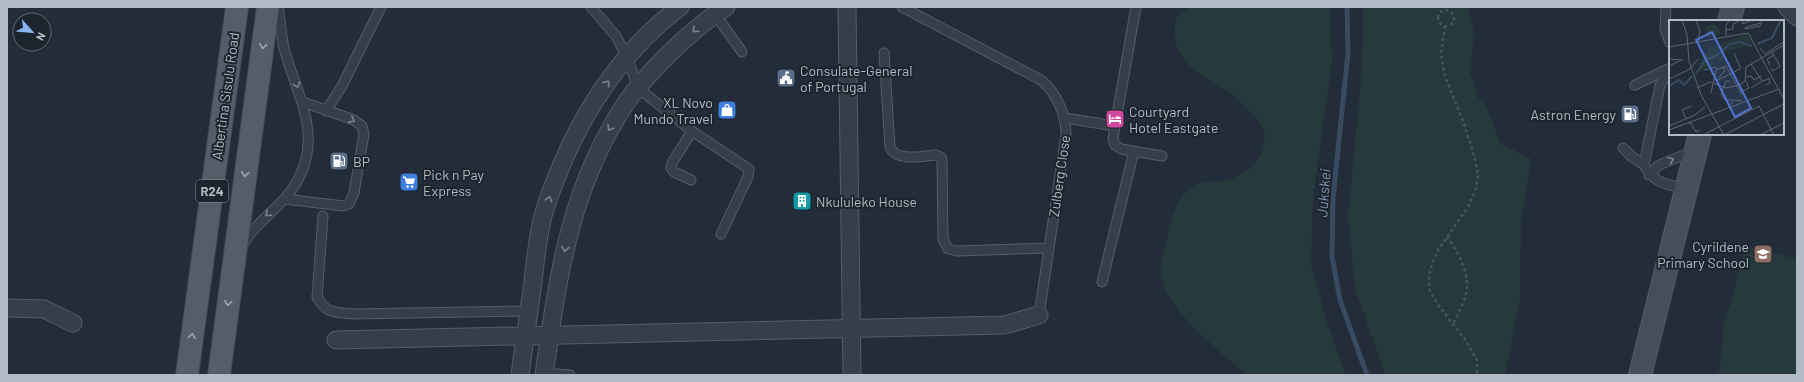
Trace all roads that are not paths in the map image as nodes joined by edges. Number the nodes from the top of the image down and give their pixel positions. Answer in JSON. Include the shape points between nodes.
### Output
{"nodes":[{"id":1,"x":237,"y":7,"type":"edge"},
{"id":2,"x":268,"y":7,"type":"edge"},
{"id":3,"x":278,"y":7,"type":"edge"},
{"id":4,"x":381,"y":7,"type":"edge"},
{"id":5,"x":591,"y":7,"type":"edge"},
{"id":6,"x":680,"y":7,"type":"edge"},
{"id":7,"x":847,"y":7,"type":"edge"},
{"id":8,"x":902,"y":7,"type":"edge"},
{"id":9,"x":1136,"y":7,"type":"edge"},
{"id":10,"x":1666,"y":7,"type":"edge"},
{"id":11,"x":1733,"y":7,"type":"edge"},
{"id":12,"x":1787,"y":7,"type":"edge"},
{"id":13,"x":720,"y":10,"type":"edge"},
{"id":14,"x":1797,"y":17,"type":"edge"},
{"id":15,"x":1729,"y":20,"type":"edge"},
{"id":16,"x":1669,"y":40,"type":"edge"},
{"id":17,"x":742,"y":52,"type":"dead end"},
{"id":18,"x":884,"y":53,"type":"dead end"},
{"id":19,"x":626,"y":57,"type":"junction"},
{"id":20,"x":1669,"y":68,"type":"edge"},
{"id":21,"x":1635,"y":85,"type":"dead end"},
{"id":22,"x":638,"y":88,"type":"junction"},
{"id":23,"x":303,"y":102,"type":"junction"},
{"id":24,"x":326,"y":111,"type":"junction"},
{"id":25,"x":1065,"y":118,"type":"junction"},
{"id":26,"x":1115,"y":126,"type":"junction"},
{"id":27,"x":692,"y":131,"type":"junction"},
{"id":28,"x":1698,"y":142,"type":"edge"},
{"id":29,"x":1623,"y":148,"type":"dead end"},
{"id":30,"x":1134,"y":151,"type":"junction"},
{"id":31,"x":1162,"y":156,"type":"dead end"},
{"id":32,"x":1644,"y":165,"type":"junction"},
{"id":33,"x":1650,"y":175,"type":"junction"},
{"id":34,"x":691,"y":180,"type":"dead end"},
{"id":35,"x":1686,"y":189,"type":"junction"},
{"id":36,"x":284,"y":199,"type":"junction"},
{"id":37,"x":323,"y":216,"type":"dead end"},
{"id":38,"x":720,"y":234,"type":"dead end"},
{"id":39,"x":1049,"y":248,"type":"junction"},
{"id":40,"x":232,"y":269,"type":"junction"},
{"id":41,"x":1102,"y":282,"type":"dead end"},
{"id":42,"x":532,"y":290,"type":"junction"},
{"id":43,"x":556,"y":293,"type":"junction"},
{"id":44,"x":7,"y":308,"type":"edge"},
{"id":45,"x":528,"y":311,"type":"junction"},
{"id":46,"x":1039,"y":315,"type":"joint"},
{"id":47,"x":73,"y":323,"type":"dead end"},
{"id":48,"x":851,"y":329,"type":"junction"},
{"id":49,"x":525,"y":335,"type":"junction"},
{"id":50,"x":551,"y":335,"type":"junction"},
{"id":51,"x":336,"y":340,"type":"dead end"},
{"id":52,"x":545,"y":374,"type":"edge"},
{"id":53,"x":187,"y":375,"type":"edge"},
{"id":54,"x":218,"y":375,"type":"edge"},
{"id":55,"x":520,"y":375,"type":"edge"},
{"id":56,"x":570,"y":375,"type":"edge"},
{"id":57,"x":852,"y":375,"type":"edge"},
{"id":58,"x":1640,"y":375,"type":"edge"}],
"edges":[{"from":53,"to":1,"type":"main road","name":"Albertina Sisulu Road","number":"R24","one_way":true},
{"from":2,"to":40,"type":"main road","number":"R24","one_way":true},
{"from":3,"to":23,"type":"lane","one_way":true,"via":[[284,50]]},
{"from":4,"to":24,"type":"lane","via":[[342,86]]},
{"from":5,"to":19,"type":"lane","via":[[616,36]]},
{"from":6,"to":19,"type":"street"},
{"from":7,"to":48,"type":"street"},
{"from":8,"to":25,"type":"lane","name":"Zulberg Close","via":[[1041,80],[1055,98]]},
{"from":9,"to":26,"type":"lane"},
{"from":10,"to":16,"type":"lane","via":[[1665,29]]},
{"from":11,"to":15,"type":"main road"},
{"from":12,"to":14,"type":"street"},
{"from":13,"to":17,"type":"lane"},
{"from":13,"to":22,"type":"street","one_way":true,"via":[[667,56]]},
{"from":18,"to":39,"type":"lane","via":[[890,147],[900,156],[941,157],[943,239],[948,249],[957,251]]},
{"from":19,"to":22,"type":"lane"},
{"from":42,"to":19,"type":"street","one_way":true,"via":[[541,225],[550,193],[568,148],[587,114]]},
{"from":20,"to":21,"type":"lane"},
{"from":20,"to":32,"type":"lane","via":[[1660,85]]},
{"from":22,"to":27,"type":"lane"},
{"from":22,"to":43,"type":"street","one_way":true,"via":[[609,130],[583,186],[567,238]]},
{"from":23,"to":24,"type":"lane"},
{"from":23,"to":36,"type":"lane","via":[[309,131],[308,150],[299,177]]},
{"from":24,"to":36,"type":"lane","one_way":true,"via":[[354,120],[364,130],[352,199],[344,206]]},
{"from":25,"to":26,"type":"lane"},
{"from":25,"to":39,"type":"lane","name":"Zulberg Close","via":[[1066,136]]},
{"from":26,"to":30,"type":"lane","via":[[1115,145]]},
{"from":27,"to":34,"type":"lane","via":[[671,168]]},
{"from":27,"to":38,"type":"lane","via":[[745,166],[750,172]]},
{"from":33,"to":28,"type":"lane","one_way":true,"via":[[1659,165]]},
{"from":28,"to":35,"type":"main road"},
{"from":29,"to":32,"type":"lane"},
{"from":30,"to":31,"type":"lane"},
{"from":30,"to":41,"type":"lane"},
{"from":32,"to":33,"type":"lane"},
{"from":33,"to":35,"type":"lane","via":[[1662,183]]},
{"from":35,"to":58,"type":"main road"},
{"from":36,"to":40,"type":"lane","one_way":true,"via":[[249,235]]},
{"from":37,"to":45,"type":"lane","via":[[317,297],[323,308],[353,314]]},
{"from":39,"to":46,"type":"lane","name":"Zulberg Close"},
{"from":40,"to":54,"type":"main road","number":"R24","one_way":true},
{"from":42,"to":43,"type":"street"},
{"from":42,"to":45,"type":"street"},
{"from":43,"to":50,"type":"street"},
{"from":44,"to":47,"type":"street","via":[[44,309]]},
{"from":45,"to":49,"type":"street"},
{"from":46,"to":48,"type":"street","via":[[1005,325]]},
{"from":48,"to":50,"type":"street"},
{"from":48,"to":57,"type":"street"},
{"from":49,"to":50,"type":"street"},
{"from":49,"to":51,"type":"street"},
{"from":49,"to":55,"type":"street"},
{"from":50,"to":52,"type":"street"},
{"from":52,"to":56,"type":"lane"}]}
